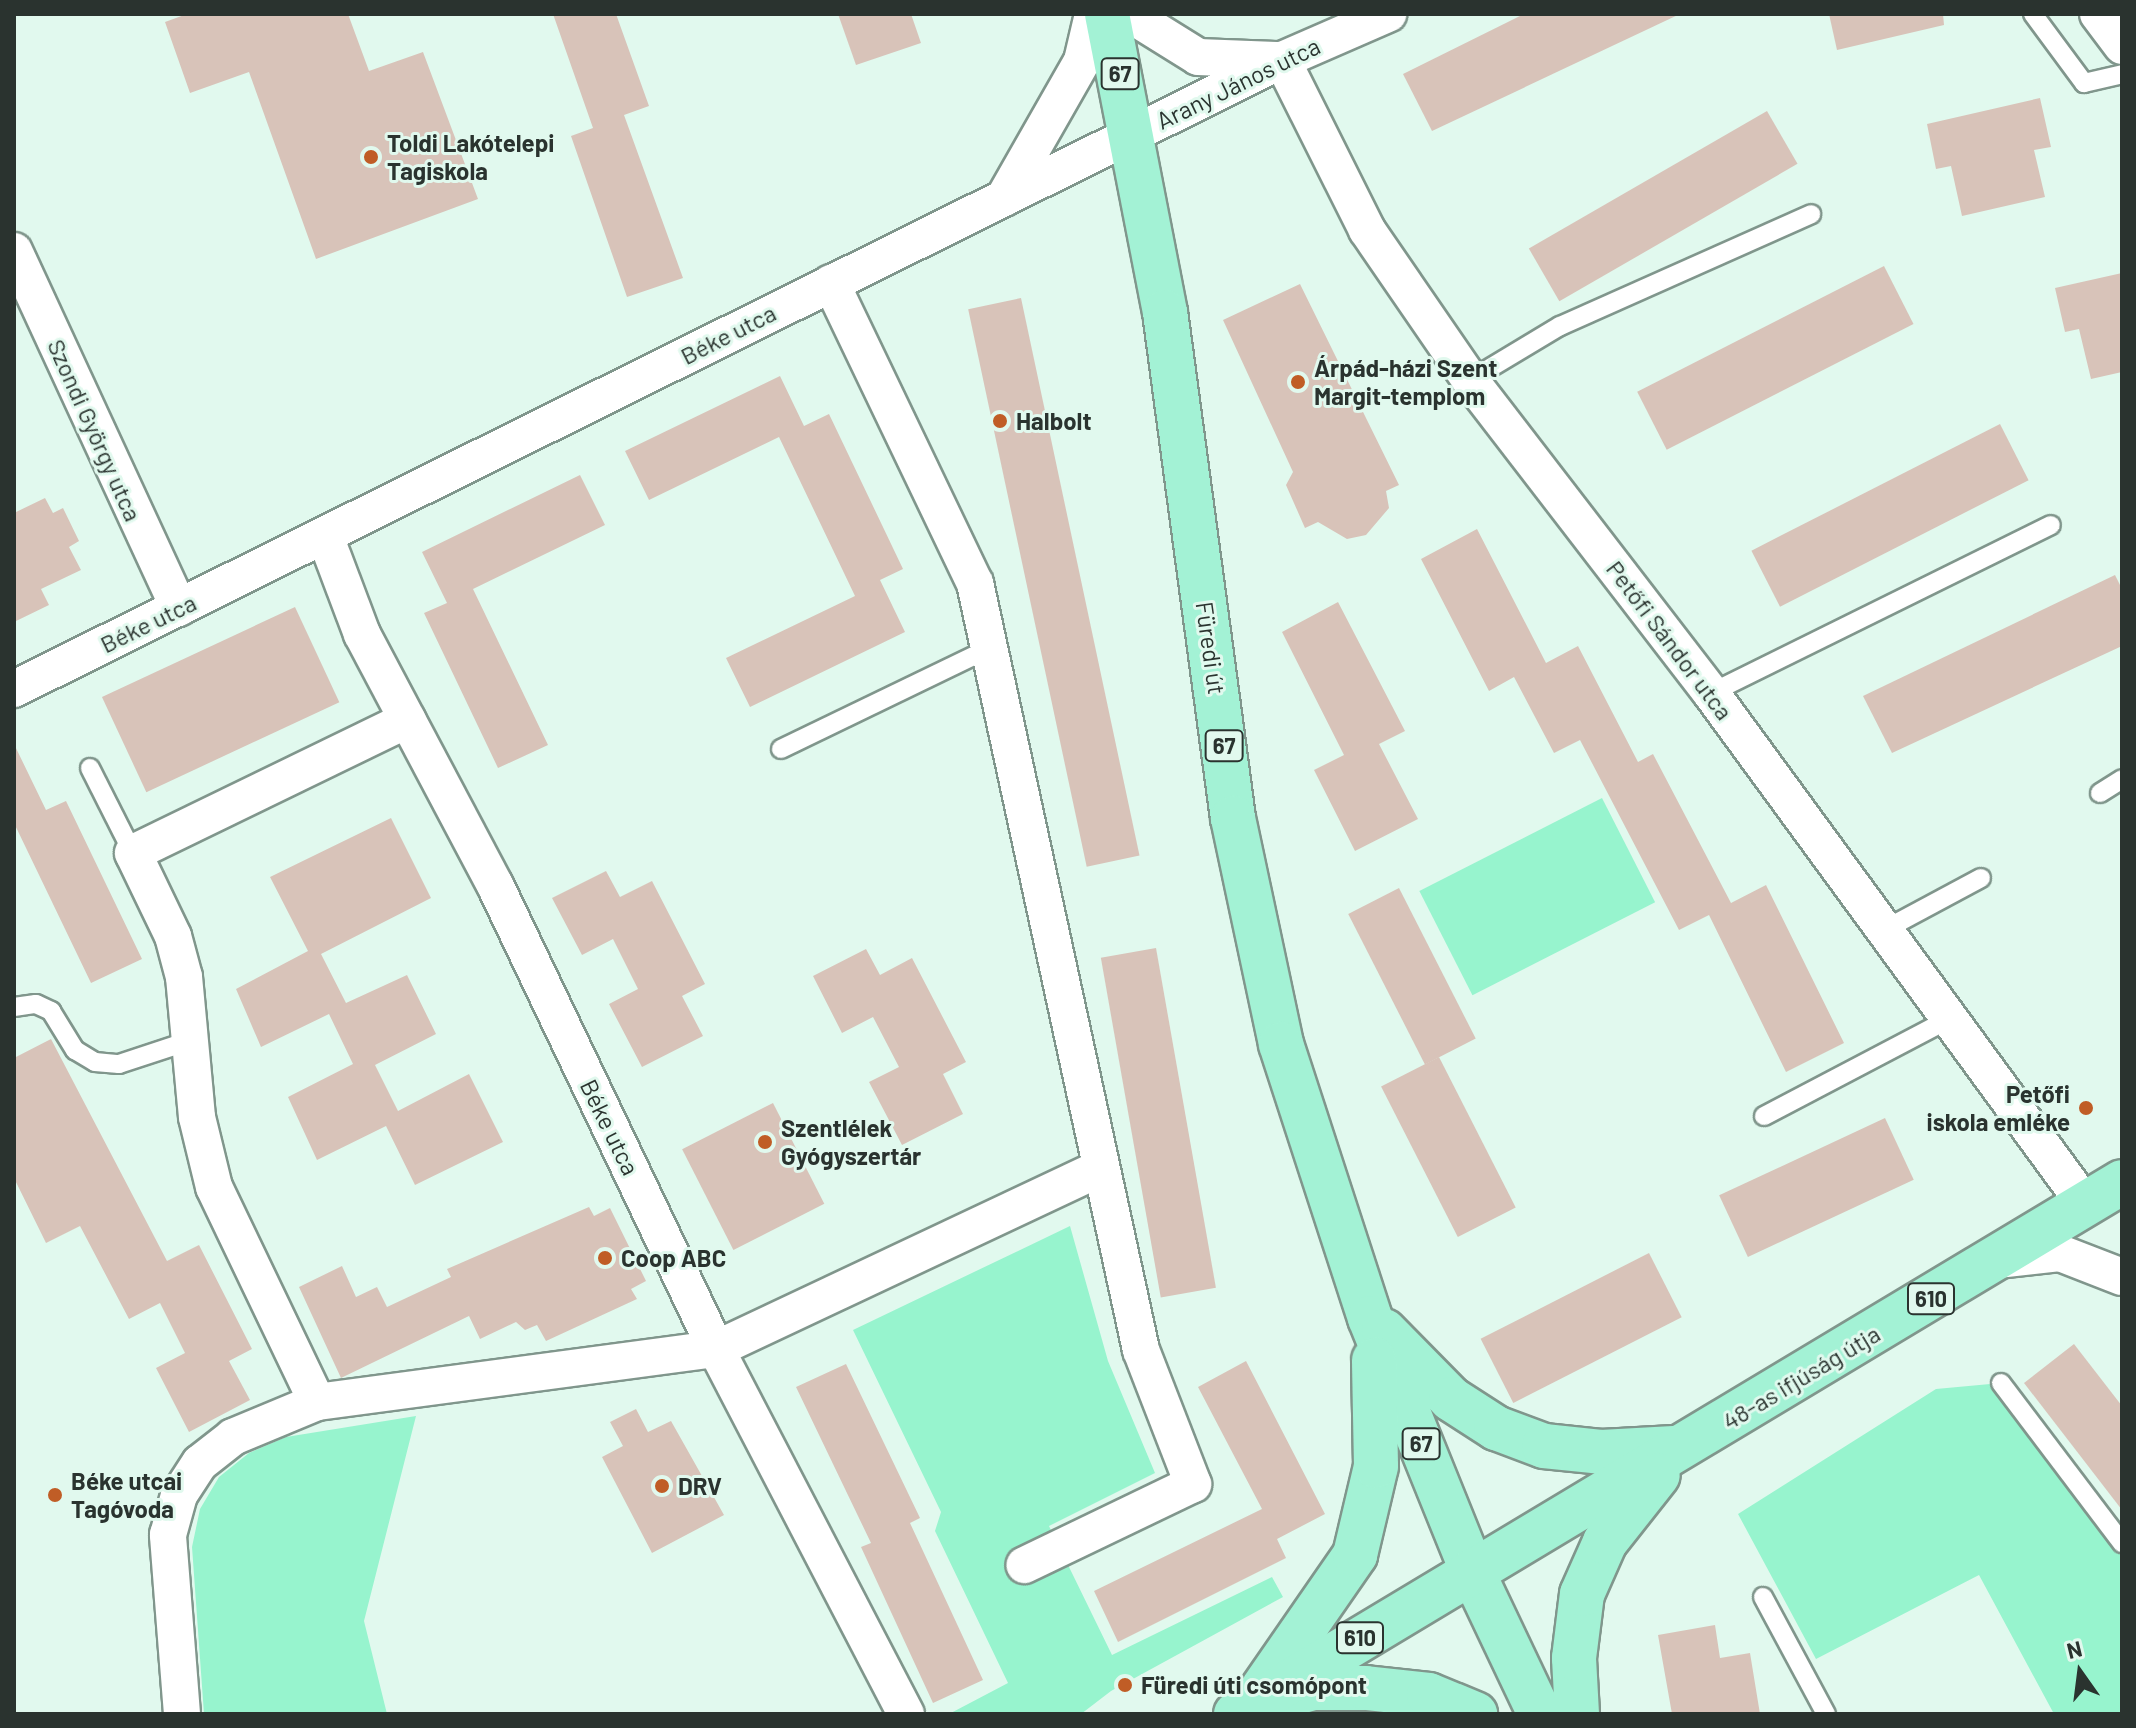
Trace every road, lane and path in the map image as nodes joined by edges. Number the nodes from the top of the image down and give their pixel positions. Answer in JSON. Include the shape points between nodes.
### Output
{"nodes":[{"id":1,"x":1093,"y":14,"type":"edge"},
{"id":2,"x":1107,"y":14,"type":"edge"},
{"id":3,"x":1129,"y":14,"type":"edge"},
{"id":4,"x":1388,"y":14,"type":"edge"},
{"id":5,"x":2033,"y":14,"type":"edge"},
{"id":6,"x":2098,"y":14,"type":"edge"},
{"id":7,"x":2122,"y":46,"type":"edge"},
{"id":8,"x":1282,"y":60,"type":"junction"},
{"id":9,"x":2122,"y":74,"type":"edge"},
{"id":10,"x":1132,"y":134,"type":"junction"},
{"id":11,"x":1004,"y":198,"type":"junction"},
{"id":12,"x":1811,"y":214,"type":"dead end"},
{"id":13,"x":14,"y":251,"type":"edge"},
{"id":14,"x":831,"y":283,"type":"junction"},
{"id":15,"x":1470,"y":380,"type":"junction"},
{"id":16,"x":2051,"y":525,"type":"dead end"},
{"id":17,"x":325,"y":536,"type":"junction"},
{"id":18,"x":179,"y":608,"type":"junction"},
{"id":19,"x":992,"y":647,"type":"junction"},
{"id":20,"x":14,"y":689,"type":"edge"},
{"id":21,"x":1711,"y":693,"type":"junction"},
{"id":22,"x":407,"y":720,"type":"junction"},
{"id":23,"x":781,"y":749,"type":"dead end"},
{"id":24,"x":90,"y":768,"type":"dead end"},
{"id":25,"x":2122,"y":779,"type":"edge"},
{"id":26,"x":2100,"y":793,"type":"dead end"},
{"id":27,"x":133,"y":853,"type":"junction"},
{"id":28,"x":1981,"y":878,"type":"dead end"},
{"id":29,"x":1884,"y":930,"type":"junction"},
{"id":30,"x":14,"y":1007,"type":"edge"},
{"id":31,"x":1949,"y":1019,"type":"junction"},
{"id":32,"x":189,"y":1041,"type":"junction"},
{"id":33,"x":1764,"y":1116,"type":"dead end"},
{"id":34,"x":1101,"y":1168,"type":"junction"},
{"id":35,"x":2122,"y":1182,"type":"edge"},
{"id":36,"x":2085,"y":1204,"type":"junction"},
{"id":37,"x":1996,"y":1260,"type":"junction"},
{"id":38,"x":2122,"y":1277,"type":"edge"},
{"id":39,"x":1370,"y":1318,"type":"junction"},
{"id":40,"x":716,"y":1349,"type":"junction"},
{"id":41,"x":2001,"y":1383,"type":"dead end"},
{"id":42,"x":317,"y":1402,"type":"junction"},
{"id":43,"x":1684,"y":1447,"type":"junction"},
{"id":44,"x":2122,"y":1543,"type":"edge"},
{"id":45,"x":1025,"y":1565,"type":"dead end"},
{"id":46,"x":1472,"y":1571,"type":"junction"},
{"id":47,"x":1763,"y":1597,"type":"dead end"},
{"id":48,"x":1242,"y":1710,"type":"edge"},
{"id":49,"x":182,"y":1714,"type":"edge"},
{"id":50,"x":906,"y":1714,"type":"edge"},
{"id":51,"x":1475,"y":1714,"type":"edge"},
{"id":52,"x":1540,"y":1714,"type":"edge"},
{"id":53,"x":1577,"y":1714,"type":"edge"},
{"id":54,"x":1826,"y":1714,"type":"edge"}],
"edges":[{"from":1,"to":11,"type":"street","via":[[1082,61]]},
{"from":2,"to":10,"type":"main road","name":"Füredi út","number":"67"},
{"from":3,"to":8,"type":"street","via":[[1198,57]]},
{"from":4,"to":8,"type":"street","name":"Arany János utca"},
{"from":5,"to":9,"type":"lane","via":[[2084,83]]},
{"from":6,"to":7,"type":"street"},
{"from":8,"to":10,"type":"street","name":"Arany János utca"},
{"from":8,"to":15,"type":"street","name":"Petőfi Sándor utca","via":[[1367,230]]},
{"from":10,"to":11,"type":"street","name":"Béke utca"},
{"from":10,"to":39,"type":"main road","name":"Füredi út","number":"67","via":[[1165,312],[1233,818],[1257,948],[1285,1060]]},
{"from":11,"to":14,"type":"street","name":"Béke utca"},
{"from":12,"to":15,"type":"lane","via":[[1560,326]]},
{"from":13,"to":18,"type":"street","name":"Szondi György utca"},
{"from":14,"to":17,"type":"street","name":"Béke utca"},
{"from":14,"to":19,"type":"street","via":[[953,530]]},
{"from":15,"to":21,"type":"street","name":"Petőfi Sándor utca"},
{"from":16,"to":21,"type":"lane"},
{"from":17,"to":18,"type":"street","name":"Béke utca"},
{"from":17,"to":22,"type":"street","name":"Béke utca","via":[[362,634]]},
{"from":18,"to":20,"type":"street","name":"Béke utca"},
{"from":19,"to":23,"type":"lane"},
{"from":19,"to":34,"type":"street"},
{"from":21,"to":29,"type":"street","name":"Petőfi Sándor utca"},
{"from":22,"to":27,"type":"street"},
{"from":22,"to":40,"type":"street","name":"Béke utca","via":[[495,885]]},
{"from":24,"to":27,"type":"lane"},
{"from":25,"to":26,"type":"lane"},
{"from":27,"to":32,"type":"street","via":[[173,936]]},
{"from":28,"to":29,"type":"lane"},
{"from":29,"to":31,"type":"street","name":"Petőfi Sándor utca"},
{"from":30,"to":32,"type":"lane","via":[[36,1004],[51,1011],[75,1050],[95,1062],[119,1064]]},
{"from":31,"to":33,"type":"lane"},
{"from":31,"to":36,"type":"street","name":"Petőfi Sándor utca"},
{"from":32,"to":42,"type":"street","via":[[197,1117],[214,1187]]},
{"from":34,"to":40,"type":"street"},
{"from":34,"to":45,"type":"street","via":[[1141,1350],[1193,1484]]},
{"from":35,"to":36,"type":"main road","name":"48-as ifjúság útja","number":"610"},
{"from":36,"to":37,"type":"main road","name":"48-as ifjúság útja","number":"610"},
{"from":37,"to":38,"type":"street","via":[[2060,1253]]},
{"from":37,"to":43,"type":"main road","name":"48-as ifjúság útja","number":"610"},
{"from":39,"to":43,"type":"main road","via":[[1451,1399],[1496,1428],[1544,1446],[1601,1452]]},
{"from":39,"to":46,"type":"main road","number":"67"},
{"from":39,"to":48,"type":"main road","via":[[1379,1412],[1376,1466],[1355,1555]]},
{"from":40,"to":42,"type":"street"},
{"from":40,"to":50,"type":"street","name":"Béke utca"},
{"from":41,"to":44,"type":"lane"},
{"from":42,"to":49,"type":"street","via":[[233,1437],[200,1463],[179,1495],[168,1535]]},
{"from":43,"to":46,"type":"main road","number":"610"},
{"from":43,"to":53,"type":"main road","via":[[1605,1542],[1582,1594],[1574,1658]]},
{"from":46,"to":48,"type":"main road","number":"610"},
{"from":46,"to":52,"type":"main road","number":"67"},
{"from":47,"to":54,"type":"lane"},
{"from":48,"to":51,"type":"main road","via":[[1314,1688],[1366,1688],[1429,1695]]}]}
